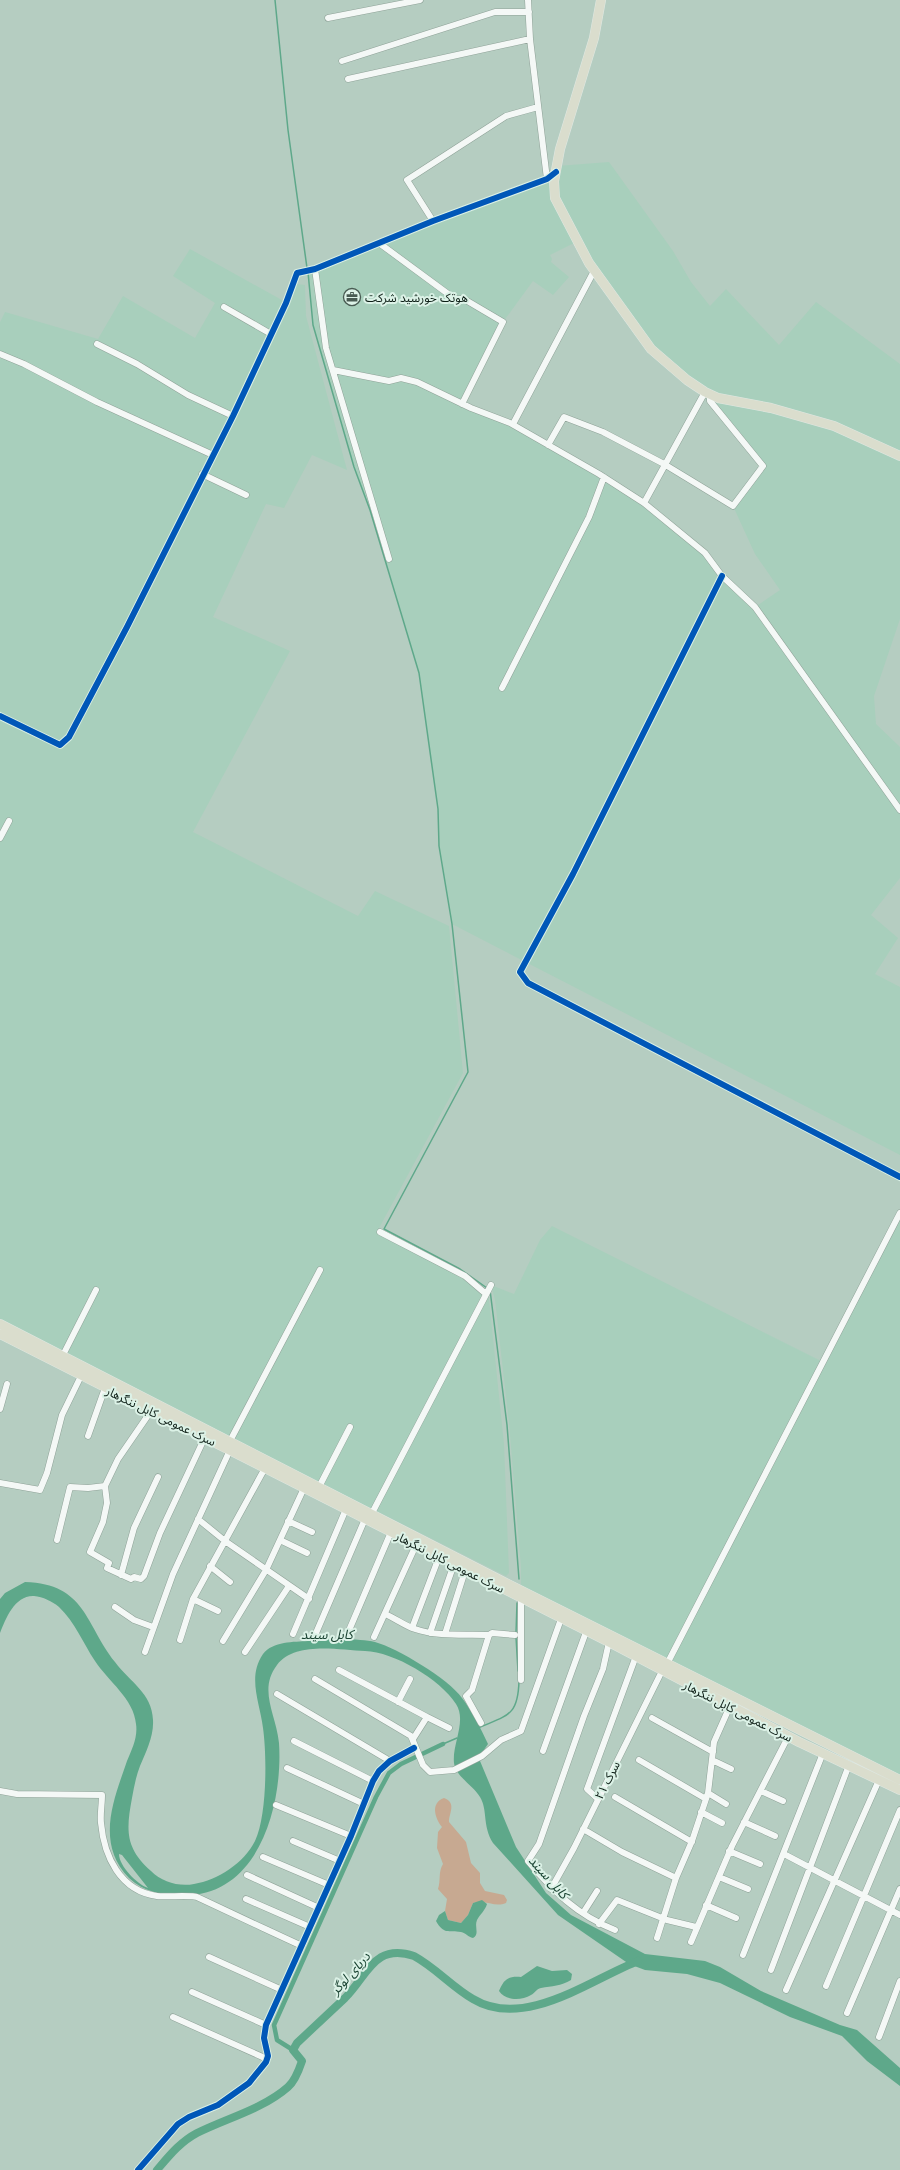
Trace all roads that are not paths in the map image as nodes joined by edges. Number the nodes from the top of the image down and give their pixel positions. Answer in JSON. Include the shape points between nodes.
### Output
{"nodes":[{"id":1,"x":420,"y":0,"type":"edge"},
{"id":2,"x":528,"y":0,"type":"edge"},
{"id":3,"x":601,"y":0,"type":"edge"},
{"id":4,"x":528,"y":12,"type":"junction"},
{"id":5,"x":328,"y":18,"type":"dead end"},
{"id":6,"x":530,"y":39,"type":"junction"},
{"id":7,"x":342,"y":61,"type":"dead end"},
{"id":8,"x":348,"y":79,"type":"dead end"},
{"id":9,"x":538,"y":106,"type":"junction"},
{"id":10,"x":556,"y":172,"type":"junction"},
{"id":11,"x":547,"y":179,"type":"junction"},
{"id":12,"x":433,"y":221,"type":"junction"},
{"id":13,"x":379,"y":244,"type":"junction"},
{"id":14,"x":316,"y":269,"type":"junction"},
{"id":15,"x":594,"y":271,"type":"junction"},
{"id":16,"x":224,"y":307,"type":"dead end"},
{"id":17,"x":271,"y":334,"type":"junction"},
{"id":18,"x":97,"y":344,"type":"dead end"},
{"id":19,"x":0,"y":354,"type":"edge"},
{"id":20,"x":333,"y":370,"type":"junction"},
{"id":21,"x":708,"y":393,"type":"junction"},
{"id":22,"x":462,"y":404,"type":"junction"},
{"id":23,"x":233,"y":416,"type":"junction"},
{"id":24,"x":513,"y":424,"type":"junction"},
{"id":25,"x":548,"y":445,"type":"junction"},
{"id":26,"x":213,"y":455,"type":"junction"},
{"id":27,"x":900,"y":456,"type":"edge"},
{"id":28,"x":664,"y":464,"type":"junction"},
{"id":29,"x":202,"y":474,"type":"junction"},
{"id":30,"x":604,"y":477,"type":"junction"},
{"id":31,"x":246,"y":495,"type":"dead end"},
{"id":32,"x":644,"y":503,"type":"junction"},
{"id":33,"x":389,"y":559,"type":"dead end"},
{"id":34,"x":722,"y":576,"type":"junction"},
{"id":35,"x":502,"y":688,"type":"dead end"},
{"id":36,"x":0,"y":716,"type":"edge"},
{"id":37,"x":900,"y":810,"type":"edge"},
{"id":38,"x":9,"y":822,"type":"dead end"},
{"id":39,"x":0,"y":838,"type":"edge"},
{"id":40,"x":900,"y":1177,"type":"edge"},
{"id":41,"x":900,"y":1213,"type":"edge"},
{"id":42,"x":380,"y":1232,"type":"dead end"},
{"id":43,"x":320,"y":1270,"type":"dead end"},
{"id":44,"x":491,"y":1285,"type":"dead end"},
{"id":45,"x":96,"y":1290,"type":"dead end"},
{"id":46,"x":486,"y":1294,"type":"junction"},
{"id":47,"x":0,"y":1324,"type":"edge"},
{"id":48,"x":0,"y":1334,"type":"edge"},
{"id":49,"x":60,"y":1360,"type":"junction"},
{"id":50,"x":81,"y":1376,"type":"junction"},
{"id":51,"x":7,"y":1384,"type":"dead end"},
{"id":52,"x":105,"y":1388,"type":"junction"},
{"id":53,"x":0,"y":1409,"type":"edge"},
{"id":54,"x":151,"y":1411,"type":"junction"},
{"id":55,"x":350,"y":1427,"type":"dead end"},
{"id":56,"x":88,"y":1436,"type":"dead end"},
{"id":57,"x":205,"y":1437,"type":"junction"},
{"id":58,"x":230,"y":1446,"type":"junction"},
{"id":59,"x":265,"y":1468,"type":"junction"},
{"id":60,"x":158,"y":1477,"type":"dead end"},
{"id":61,"x":0,"y":1483,"type":"edge"},
{"id":62,"x":105,"y":1486,"type":"junction"},
{"id":63,"x":319,"y":1487,"type":"junction"},
{"id":64,"x":304,"y":1488,"type":"junction"},
{"id":65,"x":346,"y":1509,"type":"junction"},
{"id":66,"x":368,"y":1518,"type":"junction"},
{"id":67,"x":198,"y":1519,"type":"junction"},
{"id":68,"x":288,"y":1521,"type":"junction"},
{"id":69,"x":312,"y":1532,"type":"dead end"},
{"id":70,"x":391,"y":1532,"type":"junction"},
{"id":71,"x":57,"y":1540,"type":"dead end"},
{"id":72,"x":280,"y":1540,"type":"junction"},
{"id":73,"x":225,"y":1541,"type":"junction"},
{"id":74,"x":416,"y":1545,"type":"junction"},
{"id":75,"x":307,"y":1553,"type":"dead end"},
{"id":76,"x":439,"y":1557,"type":"junction"},
{"id":77,"x":454,"y":1564,"type":"junction"},
{"id":78,"x":210,"y":1566,"type":"junction"},
{"id":79,"x":266,"y":1570,"type":"junction"},
{"id":80,"x":465,"y":1571,"type":"junction"},
{"id":81,"x":121,"y":1575,"type":"junction"},
{"id":82,"x":230,"y":1582,"type":"dead end"},
{"id":83,"x":289,"y":1586,"type":"junction"},
{"id":84,"x":193,"y":1599,"type":"junction"},
{"id":85,"x":309,"y":1599,"type":"junction"},
{"id":86,"x":521,"y":1599,"type":"junction"},
{"id":87,"x":115,"y":1607,"type":"dead end"},
{"id":88,"x":218,"y":1611,"type":"dead end"},
{"id":89,"x":384,"y":1614,"type":"junction"},
{"id":90,"x":562,"y":1619,"type":"junction"},
{"id":91,"x":153,"y":1627,"type":"junction"},
{"id":92,"x":412,"y":1628,"type":"junction"},
{"id":93,"x":586,"y":1632,"type":"junction"},
{"id":94,"x":316,"y":1633,"type":"dead end"},
{"id":95,"x":430,"y":1633,"type":"junction"},
{"id":96,"x":293,"y":1634,"type":"dead end"},
{"id":97,"x":445,"y":1634,"type":"junction"},
{"id":98,"x":347,"y":1635,"type":"dead end"},
{"id":99,"x":489,"y":1635,"type":"junction"},
{"id":100,"x":515,"y":1635,"type":"dead end"},
{"id":101,"x":374,"y":1637,"type":"dead end"},
{"id":102,"x":180,"y":1640,"type":"dead end"},
{"id":103,"x":224,"y":1642,"type":"dead end"},
{"id":104,"x":609,"y":1642,"type":"junction"},
{"id":105,"x":145,"y":1652,"type":"dead end"},
{"id":106,"x":245,"y":1652,"type":"dead end"},
{"id":107,"x":636,"y":1656,"type":"junction"},
{"id":108,"x":664,"y":1669,"type":"junction"},
{"id":109,"x":339,"y":1670,"type":"dead end"},
{"id":110,"x":315,"y":1679,"type":"dead end"},
{"id":111,"x":410,"y":1679,"type":"dead end"},
{"id":112,"x":521,"y":1680,"type":"dead end"},
{"id":113,"x":277,"y":1694,"type":"dead end"},
{"id":114,"x":398,"y":1702,"type":"junction"},
{"id":115,"x":730,"y":1706,"type":"junction"},
{"id":116,"x":427,"y":1717,"type":"junction"},
{"id":117,"x":652,"y":1718,"type":"dead end"},
{"id":118,"x":481,"y":1723,"type":"dead end"},
{"id":119,"x":449,"y":1728,"type":"dead end"},
{"id":120,"x":788,"y":1737,"type":"junction"},
{"id":121,"x":413,"y":1739,"type":"junction"},
{"id":122,"x":294,"y":1741,"type":"dead end"},
{"id":123,"x":543,"y":1750,"type":"dead end"},
{"id":124,"x":713,"y":1752,"type":"junction"},
{"id":125,"x":417,"y":1753,"type":"junction"},
{"id":126,"x":823,"y":1753,"type":"junction"},
{"id":127,"x":639,"y":1760,"type":"dead end"},
{"id":128,"x":712,"y":1760,"type":"junction"},
{"id":129,"x":390,"y":1761,"type":"junction"},
{"id":130,"x":849,"y":1765,"type":"junction"},
{"id":131,"x":287,"y":1768,"type":"dead end"},
{"id":132,"x":731,"y":1768,"type":"dead end"},
{"id":133,"x":879,"y":1780,"type":"junction"},
{"id":134,"x":900,"y":1780,"type":"edge"},
{"id":135,"x":373,"y":1781,"type":"junction"},
{"id":136,"x":900,"y":1790,"type":"edge"},
{"id":137,"x":0,"y":1791,"type":"edge"},
{"id":138,"x":760,"y":1791,"type":"junction"},
{"id":139,"x":707,"y":1796,"type":"junction"},
{"id":140,"x":615,"y":1797,"type":"dead end"},
{"id":141,"x":598,"y":1799,"type":"junction"},
{"id":142,"x":784,"y":1801,"type":"dead end"},
{"id":143,"x":364,"y":1804,"type":"junction"},
{"id":144,"x":726,"y":1804,"type":"dead end"},
{"id":145,"x":276,"y":1805,"type":"dead end"},
{"id":146,"x":900,"y":1810,"type":"edge"},
{"id":147,"x":701,"y":1812,"type":"junction"},
{"id":148,"x":744,"y":1822,"type":"junction"},
{"id":149,"x":722,"y":1823,"type":"dead end"},
{"id":150,"x":583,"y":1829,"type":"junction"},
{"id":151,"x":351,"y":1836,"type":"junction"},
{"id":152,"x":775,"y":1836,"type":"dead end"},
{"id":153,"x":292,"y":1841,"type":"dead end"},
{"id":154,"x":692,"y":1842,"type":"junction"},
{"id":155,"x":730,"y":1851,"type":"junction"},
{"id":156,"x":784,"y":1854,"type":"junction"},
{"id":157,"x":263,"y":1857,"type":"dead end"},
{"id":158,"x":340,"y":1861,"type":"junction"},
{"id":159,"x":760,"y":1864,"type":"dead end"},
{"id":160,"x":809,"y":1867,"type":"junction"},
{"id":161,"x":247,"y":1875,"type":"dead end"},
{"id":162,"x":719,"y":1877,"type":"junction"},
{"id":163,"x":676,"y":1878,"type":"junction"},
{"id":164,"x":834,"y":1882,"type":"junction"},
{"id":165,"x":329,"y":1885,"type":"junction"},
{"id":166,"x":551,"y":1889,"type":"junction"},
{"id":167,"x":748,"y":1889,"type":"dead end"},
{"id":168,"x":900,"y":1889,"type":"edge"},
{"id":169,"x":596,"y":1891,"type":"dead end"},
{"id":170,"x":864,"y":1897,"type":"junction"},
{"id":171,"x":246,"y":1899,"type":"dead end"},
{"id":172,"x":706,"y":1905,"type":"junction"},
{"id":173,"x":319,"y":1908,"type":"junction"},
{"id":174,"x":891,"y":1910,"type":"junction"},
{"id":175,"x":583,"y":1914,"type":"junction"},
{"id":176,"x":900,"y":1915,"type":"edge"},
{"id":177,"x":736,"y":1918,"type":"dead end"},
{"id":178,"x":663,"y":1919,"type":"junction"},
{"id":179,"x":599,"y":1924,"type":"junction"},
{"id":180,"x":310,"y":1927,"type":"junction"},
{"id":181,"x":696,"y":1927,"type":"junction"},
{"id":182,"x":615,"y":1930,"type":"dead end"},
{"id":183,"x":657,"y":1938,"type":"dead end"},
{"id":184,"x":691,"y":1942,"type":"dead end"},
{"id":185,"x":302,"y":1946,"type":"junction"},
{"id":186,"x":743,"y":1955,"type":"dead end"},
{"id":187,"x":209,"y":1956,"type":"dead end"},
{"id":188,"x":771,"y":1970,"type":"dead end"},
{"id":189,"x":900,"y":1981,"type":"edge"},
{"id":190,"x":826,"y":1986,"type":"dead end"},
{"id":191,"x":282,"y":1990,"type":"junction"},
{"id":192,"x":786,"y":1990,"type":"dead end"},
{"id":193,"x":192,"y":1992,"type":"dead end"},
{"id":194,"x":847,"y":2014,"type":"dead end"},
{"id":195,"x":173,"y":2017,"type":"dead end"},
{"id":196,"x":266,"y":2025,"type":"junction"},
{"id":197,"x":878,"y":2037,"type":"dead end"},
{"id":198,"x":267,"y":2059,"type":"junction"},
{"id":199,"x":138,"y":2170,"type":"edge"}],
"edges":[{"from":1,"to":5,"type":"street"},
{"from":2,"to":4,"type":"street"},
{"from":3,"to":10,"type":"highway","via":[[594,38],[560,149]]},
{"from":4,"to":6,"type":"street"},
{"from":4,"to":7,"type":"street","via":[[495,12]]},
{"from":6,"to":8,"type":"street"},
{"from":6,"to":9,"type":"street"},
{"from":9,"to":11,"type":"street"},
{"from":9,"to":12,"type":"street","via":[[506,116],[407,180]]},
{"from":10,"to":11,"type":"street"},
{"from":10,"to":15,"type":"highway","via":[[555,198],[576,242]]},
{"from":11,"to":12,"type":"street"},
{"from":12,"to":13,"type":"street"},
{"from":13,"to":14,"type":"street"},
{"from":13,"to":22,"type":"street","via":[[455,299],[464,299],[502,322]]},
{"from":14,"to":17,"type":"street","via":[[297,273]]},
{"from":14,"to":20,"type":"street","via":[[326,348]]},
{"from":15,"to":21,"type":"highway","via":[[652,349],[687,380]]},
{"from":15,"to":24,"type":"street"},
{"from":16,"to":17,"type":"street"},
{"from":17,"to":23,"type":"street"},
{"from":18,"to":23,"type":"street","via":[[137,364],[188,395]]},
{"from":19,"to":26,"type":"street"},
{"from":20,"to":22,"type":"street","via":[[389,381],[401,378],[417,382]]},
{"from":20,"to":33,"type":"street"},
{"from":21,"to":27,"type":"highway","via":[[834,426]]},
{"from":21,"to":28,"type":"street"},
{"from":21,"to":28,"type":"street","via":[[710,401],[763,466],[733,506]]},
{"from":22,"to":24,"type":"street"},
{"from":23,"to":26,"type":"street"},
{"from":24,"to":25,"type":"street"},
{"from":25,"to":28,"type":"street","via":[[564,418],[603,432]]},
{"from":25,"to":30,"type":"street"},
{"from":26,"to":29,"type":"street"},
{"from":28,"to":32,"type":"street"},
{"from":29,"to":31,"type":"street"},
{"from":29,"to":36,"type":"street","via":[[70,736],[60,745]]},
{"from":30,"to":32,"type":"street"},
{"from":30,"to":35,"type":"street","via":[[589,517]]},
{"from":32,"to":34,"type":"street","via":[[705,553]]},
{"from":34,"to":37,"type":"street","via":[[755,607]]},
{"from":34,"to":40,"type":"street","via":[[573,874],[520,972],[528,983]]},
{"from":38,"to":39,"type":"street"},
{"from":41,"to":108,"type":"street","name":"سرک ۲۱"},
{"from":42,"to":46,"type":"street","via":[[465,1276]]},
{"from":43,"to":58,"type":"street"},
{"from":44,"to":46,"type":"street"},
{"from":45,"to":49,"type":"street"},
{"from":46,"to":66,"type":"street"},
{"from":47,"to":49,"type":"highway","name":"سرک عمومی کابل ننگرهار"},
{"from":48,"to":49,"type":"highway","name":"سرک عمومی کابل ننگرهار"},
{"from":49,"to":50,"type":"highway","name":"سرک عمومی کابل ننگرهار"},
{"from":49,"to":58,"type":"highway","name":"سرک عمومی کابل ننگرهار"},
{"from":50,"to":52,"type":"highway","name":"سرک عمومی کابل ننگرهار"},
{"from":50,"to":61,"type":"street","via":[[62,1415],[40,1490]]},
{"from":51,"to":53,"type":"street"},
{"from":52,"to":54,"type":"highway","name":"سرک عمومی کابل ننگرهار"},
{"from":52,"to":56,"type":"street"},
{"from":54,"to":57,"type":"highway","name":"سرک عمومی کابل ننگرهار"},
{"from":54,"to":62,"type":"street","via":[[118,1459]]},
{"from":55,"to":63,"type":"street"},
{"from":57,"to":58,"type":"highway","name":"سرک عمومی کابل ننگرهار"},
{"from":57,"to":81,"type":"street","via":[[160,1533],[144,1576],[141,1579],[131,1579]]},
{"from":58,"to":59,"type":"highway","name":"سرک عمومی کابل ننگرهار"},
{"from":58,"to":63,"type":"highway","name":"سرک عمومی کابل ننگرهار"},
{"from":58,"to":67,"type":"street"},
{"from":59,"to":64,"type":"highway","name":"سرک عمومی کابل ننگرهار"},
{"from":59,"to":73,"type":"street"},
{"from":60,"to":81,"type":"street","via":[[134,1528]]},
{"from":62,"to":71,"type":"street","via":[[70,1487]]},
{"from":62,"to":81,"type":"street","via":[[107,1502],[103,1522],[90,1552],[109,1563],[107,1568]]},
{"from":63,"to":66,"type":"highway","name":"سرک عمومی کابل ننگرهار"},
{"from":64,"to":65,"type":"highway","name":"سرک عمومی کابل ننگرهار"},
{"from":64,"to":68,"type":"street"},
{"from":65,"to":66,"type":"highway","name":"سرک عمومی کابل ننگرهار"},
{"from":65,"to":85,"type":"street"},
{"from":66,"to":70,"type":"highway","name":"سرک عمومی کابل ننگرهار"},
{"from":66,"to":94,"type":"street"},
{"from":66,"to":108,"type":"highway","name":"سرک عمومی کابل ننگرهار"},
{"from":67,"to":73,"type":"street"},
{"from":67,"to":91,"type":"street"},
{"from":68,"to":69,"type":"street"},
{"from":68,"to":72,"type":"street"},
{"from":70,"to":74,"type":"highway","name":"سرک عمومی کابل ننگرهار"},
{"from":70,"to":98,"type":"street"},
{"from":72,"to":75,"type":"street"},
{"from":72,"to":79,"type":"street"},
{"from":73,"to":78,"type":"street"},
{"from":73,"to":79,"type":"street"},
{"from":74,"to":76,"type":"highway","name":"سرک عمومی کابل ننگرهار"},
{"from":74,"to":89,"type":"street"},
{"from":76,"to":77,"type":"highway","name":"سرک عمومی کابل ننگرهار"},
{"from":76,"to":92,"type":"street"},
{"from":77,"to":80,"type":"highway","name":"سرک عمومی کابل ننگرهار"},
{"from":77,"to":95,"type":"street"},
{"from":78,"to":82,"type":"street"},
{"from":78,"to":84,"type":"street"},
{"from":79,"to":83,"type":"street"},
{"from":79,"to":103,"type":"street"},
{"from":80,"to":86,"type":"highway","name":"سرک عمومی کابل ننگرهار"},
{"from":80,"to":97,"type":"street"},
{"from":83,"to":85,"type":"street"},
{"from":83,"to":106,"type":"street"},
{"from":84,"to":88,"type":"street"},
{"from":84,"to":102,"type":"street"},
{"from":85,"to":96,"type":"street"},
{"from":86,"to":90,"type":"highway","name":"سرک عمومی کابل ننگرهار"},
{"from":86,"to":112,"type":"street"},
{"from":87,"to":91,"type":"street","via":[[134,1620]]},
{"from":89,"to":92,"type":"street"},
{"from":89,"to":101,"type":"street"},
{"from":90,"to":93,"type":"highway","name":"سرک عمومی کابل ننگرهار"},
{"from":90,"to":125,"type":"street","via":[[521,1731],[501,1740],[482,1756],[454,1770],[430,1772]]},
{"from":91,"to":105,"type":"street"},
{"from":92,"to":95,"type":"street"},
{"from":93,"to":104,"type":"highway","name":"سرک عمومی کابل ننگرهار"},
{"from":93,"to":123,"type":"street"},
{"from":95,"to":97,"type":"street"},
{"from":97,"to":99,"type":"street"},
{"from":99,"to":100,"type":"street"},
{"from":99,"to":118,"type":"street","via":[[472,1690],[466,1696]]},
{"from":104,"to":107,"type":"highway","name":"سرک عمومی کابل ننگرهار"},
{"from":104,"to":166,"type":"street","via":[[602,1669],[541,1838],[528,1861]]},
{"from":107,"to":108,"type":"highway","name":"سرک عمومی کابل ننگرهار"},
{"from":107,"to":141,"type":"street","via":[[587,1789]]},
{"from":108,"to":115,"type":"highway","name":"سرک عمومی کابل ننگرهار"},
{"from":108,"to":134,"type":"highway","name":"سرک عمومی کابل ننگرهار"},
{"from":108,"to":141,"type":"street","name":"سرک ۲۱"},
{"from":109,"to":114,"type":"street"},
{"from":110,"to":121,"type":"street"},
{"from":111,"to":114,"type":"street"},
{"from":113,"to":129,"type":"street"},
{"from":114,"to":116,"type":"street"},
{"from":115,"to":120,"type":"highway","name":"سرک عمومی کابل ننگرهار"},
{"from":115,"to":124,"type":"street","via":[[716,1736]]},
{"from":116,"to":119,"type":"street"},
{"from":116,"to":121,"type":"street"},
{"from":117,"to":124,"type":"street"},
{"from":120,"to":126,"type":"highway","name":"سرک عمومی کابل ننگرهار"},
{"from":120,"to":138,"type":"street"},
{"from":121,"to":125,"type":"street"},
{"from":122,"to":135,"type":"street"},
{"from":124,"to":128,"type":"street"},
{"from":125,"to":129,"type":"street"},
{"from":126,"to":130,"type":"highway","name":"سرک عمومی کابل ننگرهار"},
{"from":126,"to":156,"type":"street"},
{"from":127,"to":139,"type":"street"},
{"from":128,"to":132,"type":"street"},
{"from":128,"to":139,"type":"street"},
{"from":129,"to":135,"type":"street"},
{"from":130,"to":133,"type":"highway","name":"سرک عمومی کابل ننگرهار"},
{"from":130,"to":160,"type":"street"},
{"from":131,"to":143,"type":"street"},
{"from":133,"to":136,"type":"highway","name":"سرک عمومی کابل ننگرهار"},
{"from":133,"to":164,"type":"street"},
{"from":135,"to":143,"type":"street"},
{"from":137,"to":185,"type":"street","via":[[17,1794],[102,1795],[101,1822],[107,1852],[118,1874],[131,1887],[145,1894],[158,1896],[196,1896]]},
{"from":138,"to":142,"type":"street"},
{"from":138,"to":148,"type":"street"},
{"from":139,"to":144,"type":"street"},
{"from":139,"to":147,"type":"street"},
{"from":140,"to":154,"type":"street"},
{"from":141,"to":150,"type":"street","name":"سرک ۲۱"},
{"from":143,"to":151,"type":"street"},
{"from":145,"to":151,"type":"street"},
{"from":146,"to":170,"type":"street"},
{"from":147,"to":149,"type":"street"},
{"from":147,"to":154,"type":"street"},
{"from":148,"to":152,"type":"street"},
{"from":148,"to":155,"type":"street"},
{"from":150,"to":163,"type":"street","via":[[622,1852]]},
{"from":150,"to":166,"type":"street","name":"سرک ۲۱"},
{"from":151,"to":158,"type":"street"},
{"from":153,"to":158,"type":"street"},
{"from":154,"to":163,"type":"street"},
{"from":155,"to":159,"type":"street"},
{"from":155,"to":162,"type":"street"},
{"from":156,"to":160,"type":"street"},
{"from":156,"to":186,"type":"street"},
{"from":157,"to":165,"type":"street"},
{"from":158,"to":165,"type":"street"},
{"from":160,"to":164,"type":"street"},
{"from":160,"to":188,"type":"street"},
{"from":161,"to":173,"type":"street"},
{"from":162,"to":167,"type":"street"},
{"from":162,"to":172,"type":"street"},
{"from":163,"to":178,"type":"street"},
{"from":164,"to":170,"type":"street"},
{"from":164,"to":192,"type":"street"},
{"from":165,"to":173,"type":"street"},
{"from":166,"to":175,"type":"street"},
{"from":168,"to":174,"type":"street"},
{"from":169,"to":175,"type":"street"},
{"from":170,"to":174,"type":"street"},
{"from":170,"to":190,"type":"street"},
{"from":171,"to":180,"type":"street"},
{"from":172,"to":177,"type":"street"},
{"from":172,"to":181,"type":"street"},
{"from":173,"to":180,"type":"street"},
{"from":174,"to":176,"type":"street"},
{"from":174,"to":194,"type":"street"},
{"from":175,"to":179,"type":"street"},
{"from":178,"to":179,"type":"street","via":[[617,1900]]},
{"from":178,"to":181,"type":"street"},
{"from":178,"to":183,"type":"street"},
{"from":179,"to":182,"type":"street"},
{"from":180,"to":185,"type":"street"},
{"from":181,"to":184,"type":"street"},
{"from":185,"to":191,"type":"street"},
{"from":187,"to":191,"type":"street"},
{"from":189,"to":197,"type":"street"},
{"from":191,"to":196,"type":"street"},
{"from":193,"to":196,"type":"street"},
{"from":195,"to":198,"type":"street"},
{"from":196,"to":198,"type":"street","via":[[264,2038],[268,2050]]},
{"from":198,"to":199,"type":"street","via":[[249,2083],[234,2095],[178,2124]]}]}
